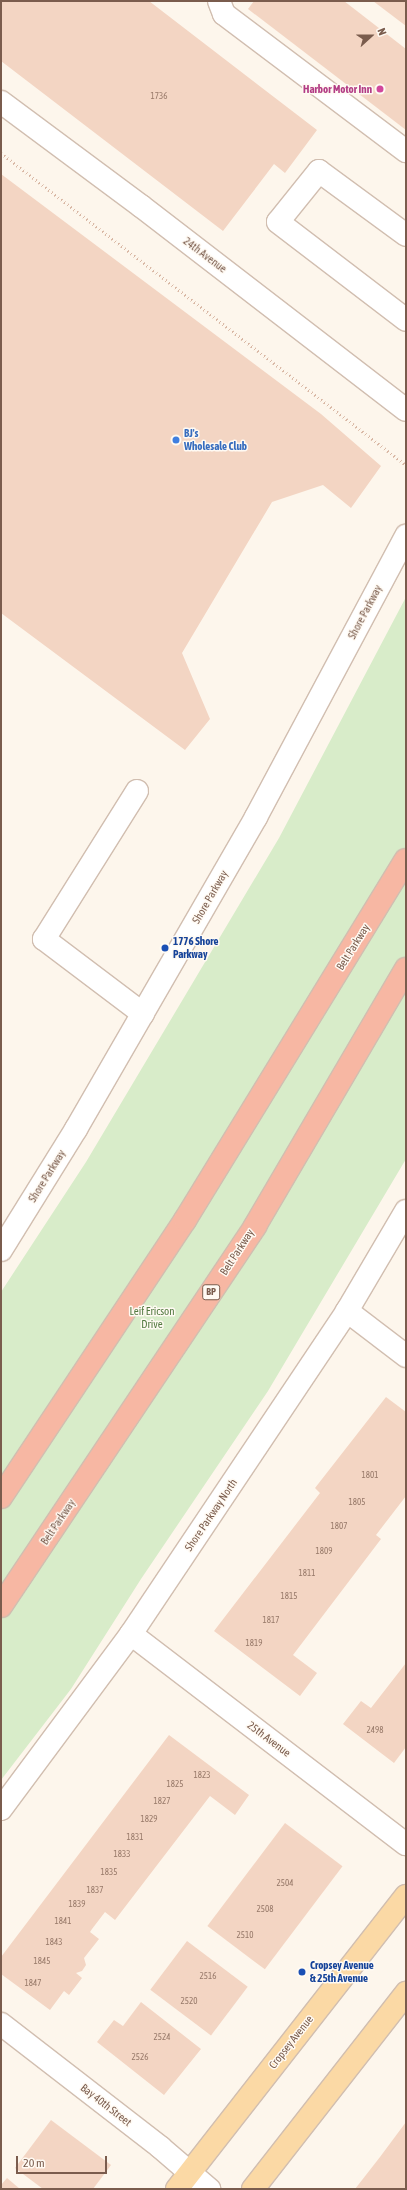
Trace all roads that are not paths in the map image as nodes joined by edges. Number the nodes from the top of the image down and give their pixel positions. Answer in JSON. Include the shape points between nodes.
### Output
{"nodes":[{"id":1,"x":219,"y":1,"type":"edge"},
{"id":2,"x":1,"y":102,"type":"edge"},
{"id":3,"x":406,"y":151,"type":"edge"},
{"id":4,"x":406,"y":236,"type":"edge"},
{"id":5,"x":406,"y":320,"type":"edge"},
{"id":6,"x":406,"y":410,"type":"edge"},
{"id":7,"x":406,"y":536,"type":"edge"},
{"id":8,"x":137,"y":791,"type":"dead end"},
{"id":9,"x":406,"y":860,"type":"edge"},
{"id":10,"x":406,"y":969,"type":"edge"},
{"id":11,"x":143,"y":1014,"type":"junction"},
{"id":12,"x":406,"y":1211,"type":"edge"},
{"id":13,"x":1,"y":1250,"type":"edge"},
{"id":14,"x":347,"y":1310,"type":"junction"},
{"id":15,"x":406,"y":1356,"type":"edge"},
{"id":16,"x":1,"y":1498,"type":"edge"},
{"id":17,"x":1,"y":1606,"type":"edge"},
{"id":18,"x":131,"y":1634,"type":"junction"},
{"id":19,"x":1,"y":1809,"type":"edge"},
{"id":20,"x":406,"y":1844,"type":"edge"},
{"id":21,"x":406,"y":1896,"type":"edge"},
{"id":22,"x":406,"y":1993,"type":"edge"},
{"id":23,"x":1,"y":2024,"type":"edge"},
{"id":24,"x":183,"y":2181,"type":"edge"},
{"id":25,"x":209,"y":2189,"type":"edge"},
{"id":26,"x":253,"y":2189,"type":"edge"}],
"edges":[{"from":1,"to":3,"type":"street","via":[[224,14]]},
{"from":2,"to":6,"type":"street","name":"24th Avenue"},
{"from":4,"to":5,"type":"street","via":[[319,171],[278,222]]},
{"from":7,"to":11,"type":"street","name":"Shore Parkway","via":[[256,817]]},
{"from":8,"to":11,"type":"street","via":[[44,939]]},
{"from":9,"to":16,"type":"highway","name":"Belt Parkway","via":[[185,1220]]},
{"from":10,"to":17,"type":"highway","name":"Belt Parkway","number":"BP","via":[[255,1226]]},
{"from":11,"to":13,"type":"street","name":"Shore Parkway"},
{"from":12,"to":14,"type":"street","name":"Shore Parkway North"},
{"from":14,"to":15,"type":"street"},
{"from":14,"to":18,"type":"street","name":"Shore Parkway North"},
{"from":18,"to":19,"type":"street","name":"Shore Parkway North"},
{"from":18,"to":20,"type":"street","name":"25th Avenue"},
{"from":21,"to":24,"type":"main road","name":"Cropsey Avenue"},
{"from":22,"to":26,"type":"main road"},
{"from":23,"to":24,"type":"street","name":"Bay 40th Street"},
{"from":24,"to":25,"type":"street","name":"Bay 40th Street"}]}
